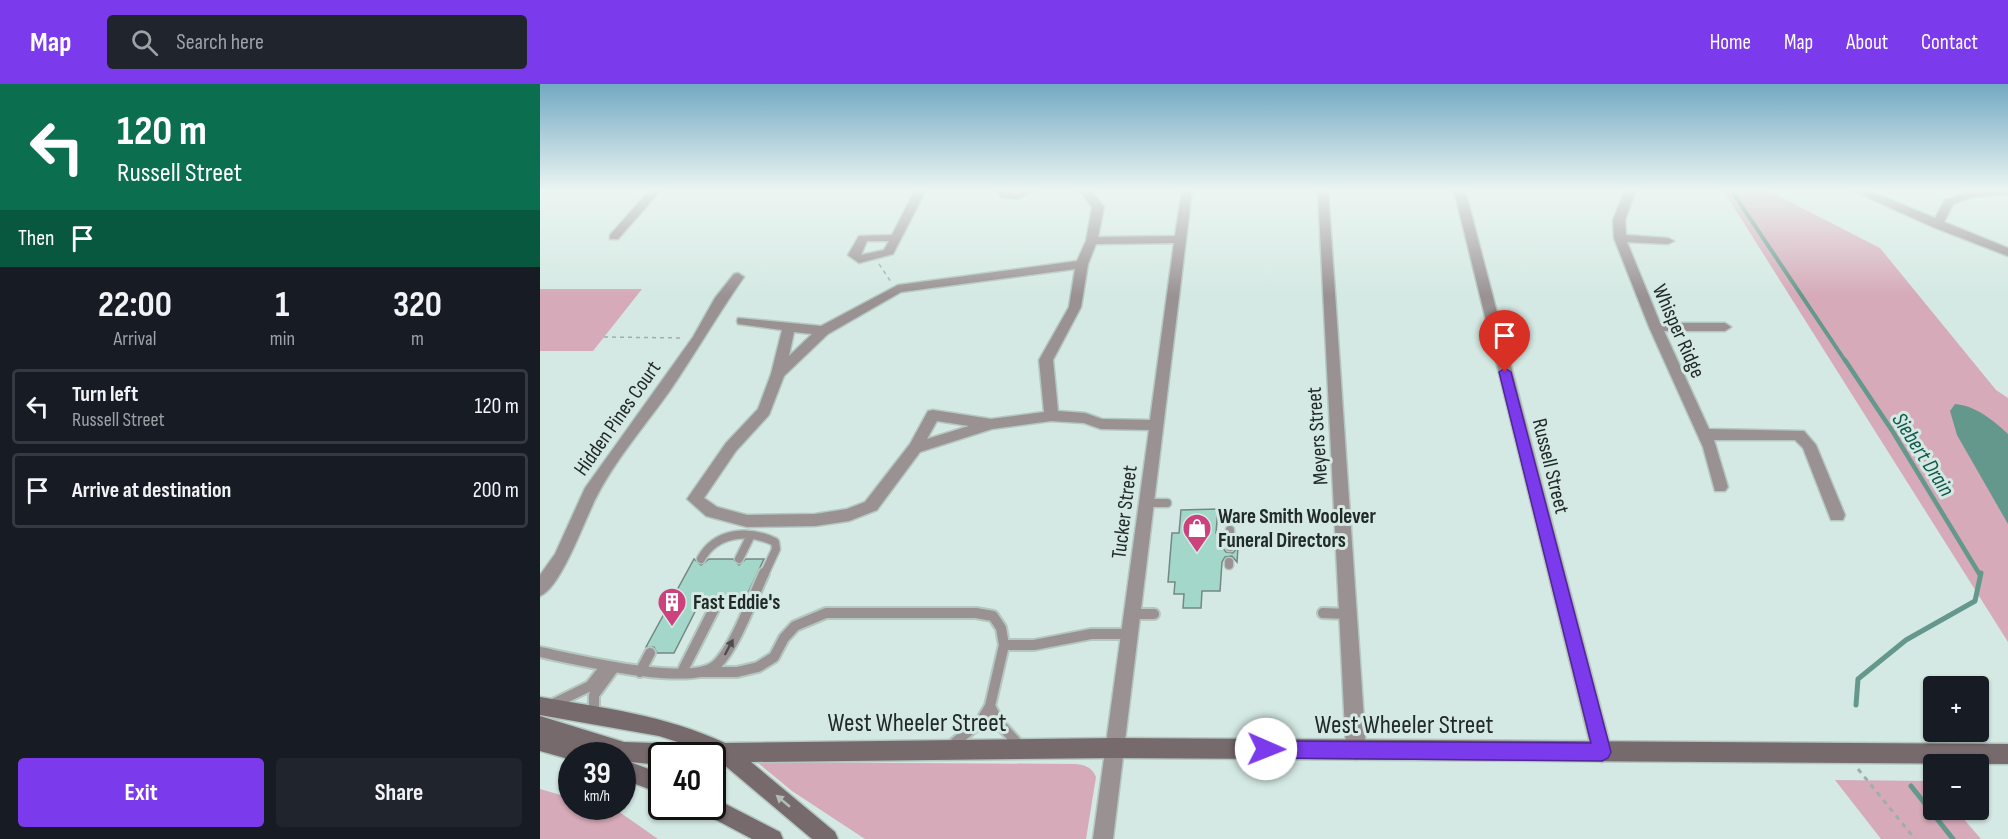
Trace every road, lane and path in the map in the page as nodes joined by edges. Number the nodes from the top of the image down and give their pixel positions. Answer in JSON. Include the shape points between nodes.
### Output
{"nodes":[{"id":1,"x":625,"y":225,"type":"edge"},
{"id":2,"x":903,"y":225,"type":"edge"},
{"id":3,"x":1095,"y":225,"type":"edge"},
{"id":4,"x":1182,"y":225,"type":"edge"},
{"id":5,"x":1325,"y":225,"type":"edge"},
{"id":6,"x":1468,"y":225,"type":"edge"},
{"id":7,"x":1619,"y":225,"type":"edge"},
{"id":8,"x":1937,"y":225,"type":"edge"},
{"id":9,"x":614,"y":237,"type":"dead end"},
{"id":10,"x":896,"y":238,"type":"junction"},
{"id":11,"x":1620,"y":238,"type":"junction"},
{"id":12,"x":1092,"y":241,"type":"junction"},
{"id":13,"x":1668,"y":241,"type":"dead end"},
{"id":14,"x":1180,"y":243,"type":"junction"},
{"id":15,"x":2008,"y":252,"type":"edge"},
{"id":16,"x":879,"y":255,"type":"junction"},
{"id":17,"x":1082,"y":264,"type":"junction"},
{"id":18,"x":738,"y":277,"type":"dead end"},
{"id":19,"x":898,"y":289,"type":"junction"},
{"id":20,"x":743,"y":321,"type":"dead end"},
{"id":21,"x":789,"y":327,"type":"junction"},
{"id":22,"x":1655,"y":327,"type":"junction"},
{"id":23,"x":1725,"y":327,"type":"dead end"},
{"id":24,"x":823,"y":331,"type":"junction"},
{"id":25,"x":604,"y":337,"type":"dead end"},
{"id":26,"x":699,"y":339,"type":"junction"},
{"id":27,"x":778,"y":374,"type":"junction"},
{"id":28,"x":1051,"y":416,"type":"junction"},
{"id":29,"x":1157,"y":420,"type":"junction"},
{"id":30,"x":992,"y":424,"type":"junction"},
{"id":31,"x":1704,"y":434,"type":"junction"},
{"id":32,"x":915,"y":448,"type":"junction"},
{"id":33,"x":1720,"y":487,"type":"dead end"},
{"id":34,"x":1146,"y":503,"type":"junction"},
{"id":35,"x":1167,"y":503,"type":"dead end"},
{"id":36,"x":1837,"y":515,"type":"dead end"},
{"id":37,"x":1230,"y":530,"type":"dead end"},
{"id":38,"x":750,"y":537,"type":"junction"},
{"id":39,"x":1230,"y":547,"type":"dead end"},
{"id":40,"x":701,"y":559,"type":"dead end"},
{"id":41,"x":739,"y":559,"type":"dead end"},
{"id":42,"x":540,"y":589,"type":"edge"},
{"id":43,"x":718,"y":601,"type":"dead end"},
{"id":44,"x":1323,"y":613,"type":"dead end"},
{"id":45,"x":1132,"y":614,"type":"junction"},
{"id":46,"x":1154,"y":614,"type":"dead end"},
{"id":47,"x":1348,"y":614,"type":"junction"},
{"id":48,"x":1129,"y":634,"type":"junction"},
{"id":49,"x":1004,"y":645,"type":"junction"},
{"id":50,"x":540,"y":652,"type":"edge"},
{"id":51,"x":650,"y":653,"type":"dead end"},
{"id":52,"x":609,"y":668,"type":"junction"},
{"id":53,"x":640,"y":672,"type":"junction"},
{"id":54,"x":682,"y":672,"type":"junction"},
{"id":55,"x":701,"y":672,"type":"junction"},
{"id":56,"x":990,"y":706,"type":"junction"},
{"id":57,"x":542,"y":713,"type":"edge"},
{"id":58,"x":595,"y":716,"type":"junction"},
{"id":59,"x":540,"y":741,"type":"edge"},
{"id":60,"x":558,"y":747,"type":"edge"},
{"id":61,"x":1022,"y":748,"type":"junction"},
{"id":62,"x":1114,"y":748,"type":"junction"},
{"id":63,"x":947,"y":749,"type":"junction"},
{"id":64,"x":1356,"y":750,"type":"junction"},
{"id":65,"x":1602,"y":752,"type":"junction"},
{"id":66,"x":1845,"y":753,"type":"junction"},
{"id":67,"x":727,"y":754,"type":"junction"},
{"id":68,"x":2008,"y":754,"type":"edge"},
{"id":69,"x":726,"y":814,"type":"edge"},
{"id":70,"x":773,"y":839,"type":"edge"},
{"id":71,"x":828,"y":839,"type":"edge"},
{"id":72,"x":1103,"y":839,"type":"edge"},
{"id":73,"x":1915,"y":839,"type":"edge"}],
"edges":[{"from":1,"to":9,"type":"street"},
{"from":2,"to":10,"type":"street"},
{"from":3,"to":12,"type":"street"},
{"from":4,"to":14,"type":"street","name":"Tucker Street"},
{"from":5,"to":47,"type":"street","name":"Meyers Street"},
{"from":6,"to":65,"type":"street","name":"Russell Street"},
{"from":7,"to":11,"type":"street","name":"Whisper Ridge"},
{"from":8,"to":15,"type":"street"},
{"from":10,"to":16,"type":"street","via":[[889,252]]},
{"from":10,"to":16,"type":"street","via":[[863,238],[854,255],[859,259]]},
{"from":11,"to":13,"type":"street"},
{"from":11,"to":22,"type":"street","name":"Whisper Ridge"},
{"from":12,"to":14,"type":"street","via":[[1135,246]]},
{"from":12,"to":17,"type":"street"},
{"from":14,"to":29,"type":"street","name":"Tucker Street"},
{"from":16,"to":19,"type":"path","via":[[879,265]]},
{"from":17,"to":19,"type":"street"},
{"from":17,"to":28,"type":"street","via":[[1075,307],[1046,360]]},
{"from":18,"to":26,"type":"street","name":"Hidden Pines Court","via":[[720,298]]},
{"from":19,"to":24,"type":"street"},
{"from":20,"to":21,"type":"street"},
{"from":21,"to":24,"type":"street"},
{"from":21,"to":27,"type":"street"},
{"from":22,"to":23,"type":"street"},
{"from":22,"to":31,"type":"street","name":"Whisper Ridge"},
{"from":24,"to":27,"type":"street"},
{"from":25,"to":26,"type":"path"},
{"from":26,"to":42,"type":"street","name":"Hidden Pines Court","via":[[590,492],[561,558]]},
{"from":27,"to":32,"type":"street","via":[[764,411],[731,447],[695,499],[712,512],[747,521],[849,515],[871,506]]},
{"from":28,"to":29,"type":"street","via":[[1085,418],[1101,424]]},
{"from":28,"to":30,"type":"street"},
{"from":29,"to":34,"type":"street","name":"Tucker Street"},
{"from":30,"to":32,"type":"street"},
{"from":30,"to":32,"type":"street","via":[[933,415]]},
{"from":31,"to":33,"type":"street","name":"Whisper Ridge"},
{"from":31,"to":36,"type":"street","via":[[1799,435],[1809,445]]},
{"from":34,"to":35,"type":"lane"},
{"from":34,"to":45,"type":"street","name":"Tucker Street"},
{"from":37,"to":39,"type":"lane"},
{"from":38,"to":40,"type":"lane","via":[[717,540]]},
{"from":38,"to":41,"type":"lane"},
{"from":55,"to":38,"type":"lane","one_way":true,"via":[[714,667],[726,654],[776,549],[775,542],[767,537]]},
{"from":43,"to":54,"type":"lane"},
{"from":44,"to":47,"type":"lane"},
{"from":45,"to":46,"type":"lane"},
{"from":45,"to":48,"type":"street","name":"Tucker Street"},
{"from":47,"to":64,"type":"street","name":"Meyers Street"},
{"from":48,"to":49,"type":"lane","via":[[1083,635],[1034,645]]},
{"from":48,"to":62,"type":"street","name":"Tucker Street"},
{"from":49,"to":55,"type":"lane","via":[[1001,628],[993,616],[826,613],[795,626],[774,657],[758,667],[737,672]]},
{"from":49,"to":56,"type":"lane"},
{"from":50,"to":52,"type":"lane"},
{"from":51,"to":53,"type":"lane"},
{"from":52,"to":53,"type":"lane"},
{"from":52,"to":57,"type":"lane","via":[[590,686]]},
{"from":52,"to":58,"type":"lane","via":[[592,700]]},
{"from":53,"to":54,"type":"lane"},
{"from":54,"to":55,"type":"lane"},
{"from":56,"to":61,"type":"lane","via":[[999,723]]},
{"from":56,"to":63,"type":"lane","via":[[981,722]]},
{"from":57,"to":58,"type":"street"},
{"from":57,"to":67,"type":"street","name":"West Wheeler Street","via":[[624,752]]},
{"from":58,"to":67,"type":"street","via":[[659,728]]},
{"from":59,"to":60,"type":"street"},
{"from":61,"to":62,"type":"street","name":"West Wheeler Street"},
{"from":61,"to":63,"type":"street","name":"West Wheeler Street"},
{"from":62,"to":64,"type":"street","name":"West Wheeler Street"},
{"from":62,"to":72,"type":"street","name":"Tucker Street"},
{"from":63,"to":67,"type":"street","name":"West Wheeler Street"},
{"from":64,"to":65,"type":"street","name":"West Wheeler Street"},
{"from":65,"to":66,"type":"street","name":"West Wheeler Street"},
{"from":66,"to":68,"type":"street","name":"West Wheeler Street"},
{"from":66,"to":73,"type":"path"},
{"from":71,"to":67,"type":"street","one_way":true},
{"from":69,"to":70,"type":"street"}]}
